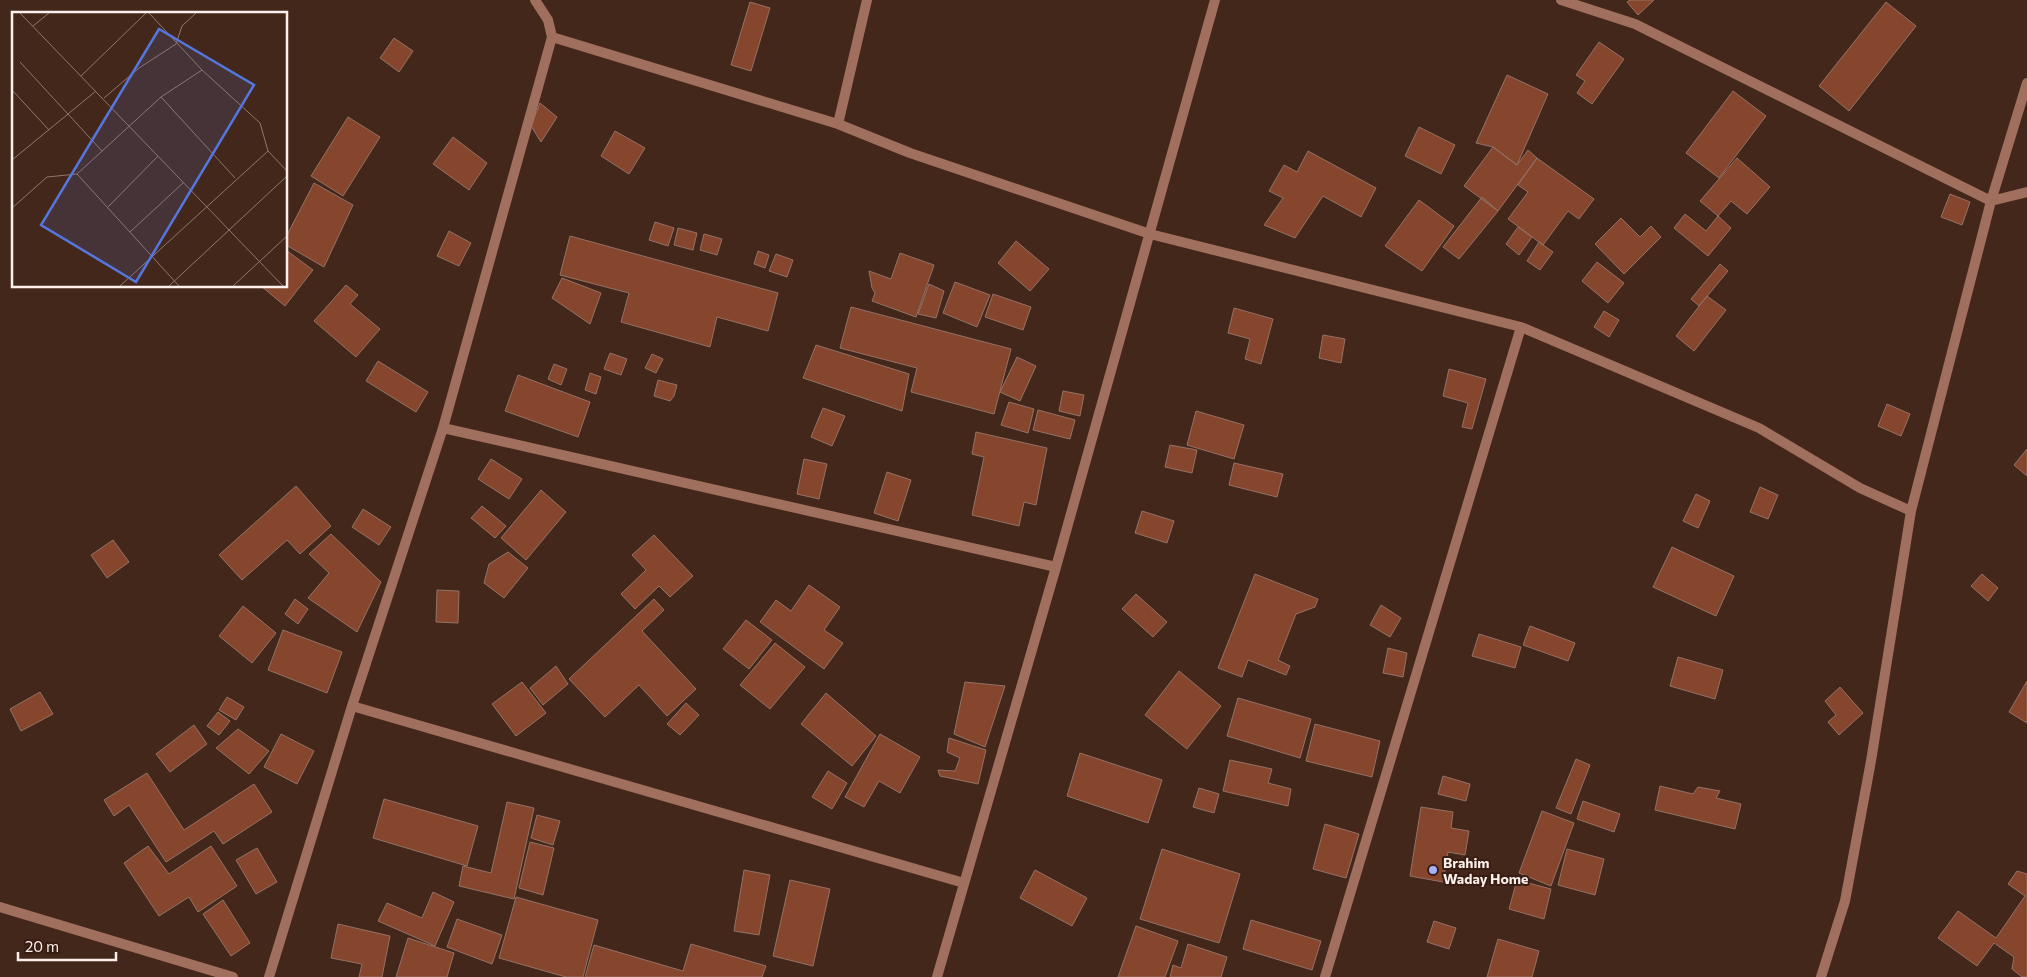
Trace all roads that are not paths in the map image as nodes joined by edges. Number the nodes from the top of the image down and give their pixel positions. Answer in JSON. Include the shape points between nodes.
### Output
{"nodes":[{"id":1,"x":535,"y":0,"type":"edge"},
{"id":2,"x":867,"y":0,"type":"edge"},
{"id":3,"x":1214,"y":0,"type":"edge"},
{"id":4,"x":1562,"y":0,"type":"edge"},
{"id":5,"x":552,"y":37,"type":"junction"},
{"id":6,"x":2027,"y":83,"type":"edge"},
{"id":7,"x":838,"y":124,"type":"junction"},
{"id":8,"x":2027,"y":192,"type":"edge"},
{"id":9,"x":1991,"y":201,"type":"junction"},
{"id":10,"x":1150,"y":234,"type":"junction"},
{"id":11,"x":1521,"y":327,"type":"junction"},
{"id":12,"x":443,"y":428,"type":"junction"},
{"id":13,"x":1911,"y":511,"type":"junction"},
{"id":14,"x":1056,"y":566,"type":"junction"},
{"id":15,"x":352,"y":706,"type":"junction"},
{"id":16,"x":964,"y":883,"type":"junction"},
{"id":17,"x":0,"y":907,"type":"edge"},
{"id":18,"x":233,"y":977,"type":"edge"},
{"id":19,"x":269,"y":977,"type":"edge"},
{"id":20,"x":937,"y":977,"type":"edge"},
{"id":21,"x":1325,"y":977,"type":"edge"},
{"id":22,"x":1821,"y":977,"type":"edge"}],
"edges":[{"from":1,"to":5,"type":"street","via":[[548,20]]},
{"from":2,"to":7,"type":"street"},
{"from":3,"to":10,"type":"street"},
{"from":4,"to":9,"type":"street","via":[[1635,24]]},
{"from":5,"to":7,"type":"street"},
{"from":5,"to":12,"type":"street"},
{"from":6,"to":9,"type":"street"},
{"from":7,"to":10,"type":"street","via":[[910,153]]},
{"from":8,"to":9,"type":"street"},
{"from":9,"to":13,"type":"street"},
{"from":10,"to":11,"type":"street"},
{"from":10,"to":14,"type":"street"},
{"from":11,"to":13,"type":"street","via":[[1759,428],[1860,488]]},
{"from":11,"to":21,"type":"street"},
{"from":12,"to":14,"type":"street"},
{"from":12,"to":15,"type":"street"},
{"from":13,"to":22,"type":"street","via":[[1845,901]]},
{"from":14,"to":16,"type":"street"},
{"from":15,"to":16,"type":"street"},
{"from":15,"to":19,"type":"street"},
{"from":16,"to":20,"type":"street"},
{"from":17,"to":18,"type":"street"}]}
